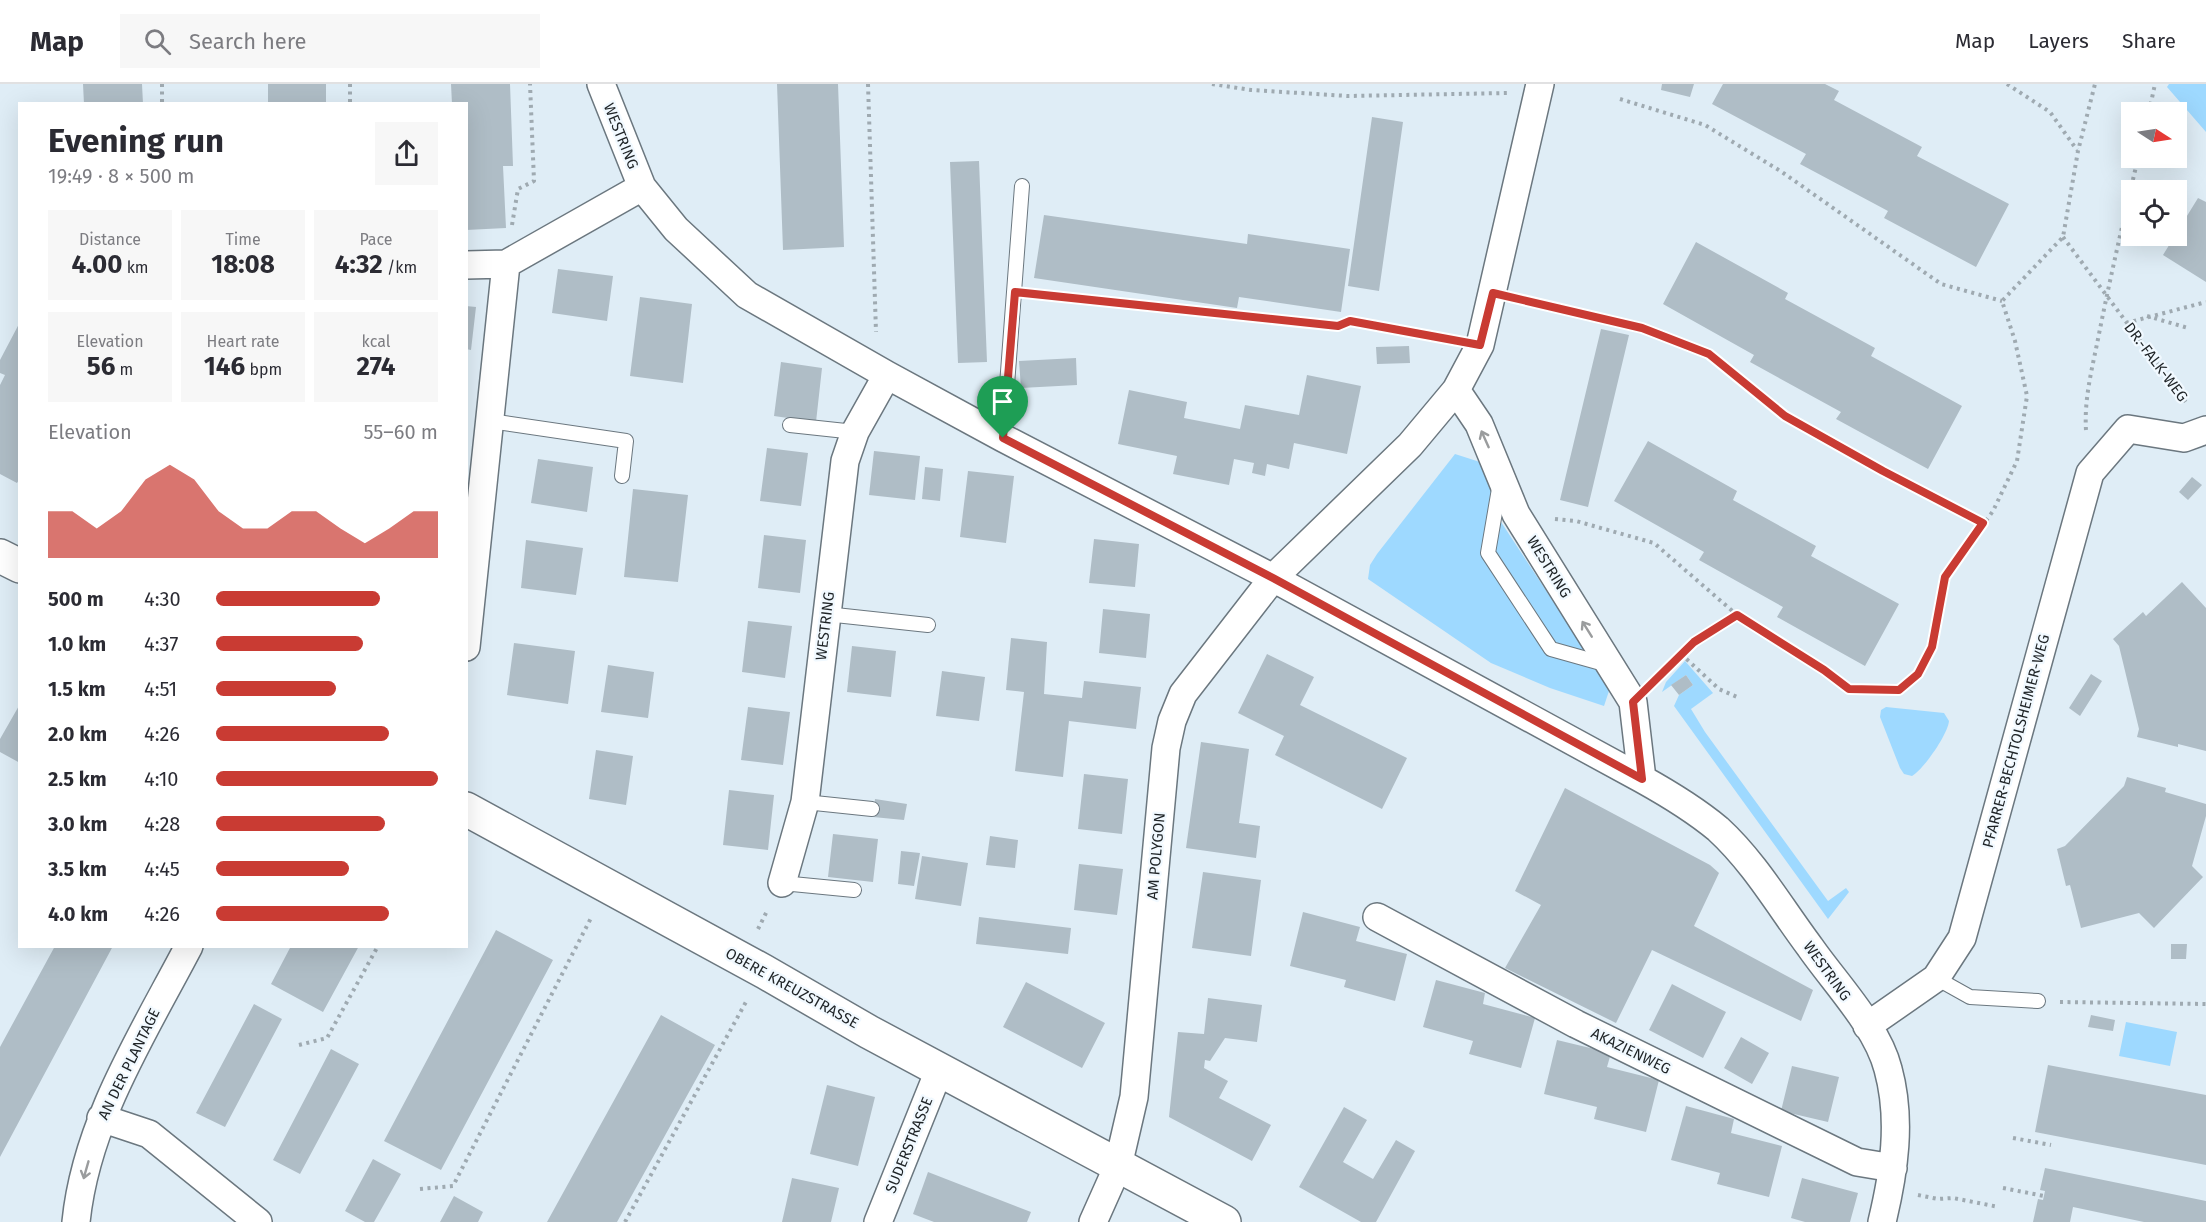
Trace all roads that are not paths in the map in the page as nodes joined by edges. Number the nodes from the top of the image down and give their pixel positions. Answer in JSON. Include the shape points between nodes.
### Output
{"nodes":[{"id":1,"x":601,"y":84,"type":"edge"},
{"id":2,"x":1539,"y":88,"type":"edge"},
{"id":3,"x":1022,"y":186,"type":"dead end"},
{"id":4,"x":642,"y":187,"type":"junction"},
{"id":5,"x":506,"y":264,"type":"junction"},
{"id":6,"x":468,"y":265,"type":"edge"},
{"id":7,"x":876,"y":368,"type":"junction"},
{"id":8,"x":1456,"y":390,"type":"junction"},
{"id":9,"x":490,"y":421,"type":"junction"},
{"id":10,"x":2199,"y":421,"type":"edge"},
{"id":11,"x":790,"y":425,"type":"dead end"},
{"id":12,"x":855,"y":432,"type":"junction"},
{"id":13,"x":1003,"y":438,"type":"junction"},
{"id":14,"x":622,"y":476,"type":"dead end"},
{"id":15,"x":1501,"y":477,"type":"junction"},
{"id":16,"x":0,"y":556,"type":"edge"},
{"id":17,"x":18,"y":565,"type":"edge"},
{"id":18,"x":1273,"y":578,"type":"junction"},
{"id":19,"x":826,"y":614,"type":"junction"},
{"id":20,"x":928,"y":625,"type":"dead end"},
{"id":21,"x":468,"y":628,"type":"edge"},
{"id":22,"x":1610,"y":666,"type":"junction"},
{"id":23,"x":1642,"y":779,"type":"junction"},
{"id":24,"x":805,"y":802,"type":"junction"},
{"id":25,"x":872,"y":809,"type":"dead end"},
{"id":26,"x":468,"y":810,"type":"edge"},
{"id":27,"x":782,"y":883,"type":"joint"},
{"id":28,"x":854,"y":890,"type":"dead end"},
{"id":29,"x":1377,"y":917,"type":"dead end"},
{"id":30,"x":188,"y":948,"type":"edge"},
{"id":31,"x":1936,"y":978,"type":"junction"},
{"id":32,"x":2038,"y":1001,"type":"road end"},
{"id":33,"x":1867,"y":1026,"type":"junction"},
{"id":34,"x":940,"y":1068,"type":"junction"},
{"id":35,"x":101,"y":1118,"type":"junction"},
{"id":36,"x":1118,"y":1166,"type":"junction"},
{"id":37,"x":1893,"y":1168,"type":"junction"},
{"id":38,"x":76,"y":1222,"type":"edge"},
{"id":39,"x":258,"y":1222,"type":"edge"},
{"id":40,"x":878,"y":1222,"type":"edge"},
{"id":41,"x":1093,"y":1222,"type":"edge"},
{"id":42,"x":1224,"y":1222,"type":"edge"},
{"id":43,"x":1882,"y":1222,"type":"edge"}],
"edges":[{"from":1,"to":4,"type":"street","name":"WESTRING"},
{"from":2,"to":8,"type":"street","via":[[1480,345]]},
{"from":3,"to":13,"type":"lane"},
{"from":4,"to":5,"type":"street","name":"WESTRING"},
{"from":4,"to":7,"type":"street","name":"WESTRING","via":[[676,228],[747,295]]},
{"from":5,"to":6,"type":"street","name":"WESTRING"},
{"from":5,"to":9,"type":"street"},
{"from":7,"to":12,"type":"street","name":"WESTRING"},
{"from":7,"to":13,"type":"street","name":"WESTRING"},
{"from":15,"to":8,"type":"street","name":"WESTRING","one_way":true,"via":[[1479,424]]},
{"from":8,"to":18,"type":"street","via":[[1410,445]]},
{"from":9,"to":14,"type":"lane","via":[[626,441]]},
{"from":9,"to":21,"type":"street"},
{"from":10,"to":31,"type":"street","name":"PFARRER-BECHTOLSHEIMER-WEG","via":[[2184,438],[2128,429],[2090,473],[1962,938]]},
{"from":11,"to":12,"type":"lane"},
{"from":12,"to":19,"type":"street","name":"WESTRING","via":[[845,460]]},
{"from":13,"to":18,"type":"street","name":"WESTRING"},
{"from":22,"to":15,"type":"street","name":"WESTRING","one_way":true,"via":[[1516,514]]},
{"from":15,"to":22,"type":"lane","via":[[1488,553],[1551,649]]},
{"from":16,"to":17,"type":"street"},
{"from":18,"to":23,"type":"street","name":"WESTRING"},
{"from":18,"to":36,"type":"street","name":"AM POLYGON","via":[[1183,694],[1172,721],[1166,748],[1134,1097]]},
{"from":19,"to":20,"type":"lane"},
{"from":19,"to":24,"type":"street","name":"WESTRING"},
{"from":22,"to":23,"type":"street","name":"WESTRING","via":[[1633,702]]},
{"from":23,"to":33,"type":"street","name":"WESTRING","via":[[1681,801],[1748,860]]},
{"from":24,"to":25,"type":"lane"},
{"from":24,"to":27,"type":"street","name":"WESTRING"},
{"from":26,"to":34,"type":"street","name":"OBERE KREUZSTRASSE"},
{"from":27,"to":28,"type":"lane"},
{"from":29,"to":37,"type":"street","name":"AKAZIENWEG","via":[[1576,1024],[1857,1162]]},
{"from":30,"to":35,"type":"street","name":"AN DER PLANTAGE"},
{"from":31,"to":32,"type":"lane","via":[[1970,997]]},
{"from":31,"to":33,"type":"street","name":"PFARRER-BECHTOLSHEIMER-WEG"},
{"from":33,"to":37,"type":"street","name":"WESTRING","via":[[1888,1067],[1893,1092]]},
{"from":34,"to":36,"type":"street","name":"OBERE KREUZSTRASSE"},
{"from":34,"to":40,"type":"street","name":"SUDERSTRASSE"},
{"from":35,"to":38,"type":"street","name":"AN DER PLANTAGE","one_way":true},
{"from":35,"to":39,"type":"street","via":[[149,1134]]},
{"from":36,"to":41,"type":"street"},
{"from":36,"to":42,"type":"street","name":"OBERE KREUZSTRASSE"},
{"from":37,"to":43,"type":"street","name":"WESTRING"}]}
